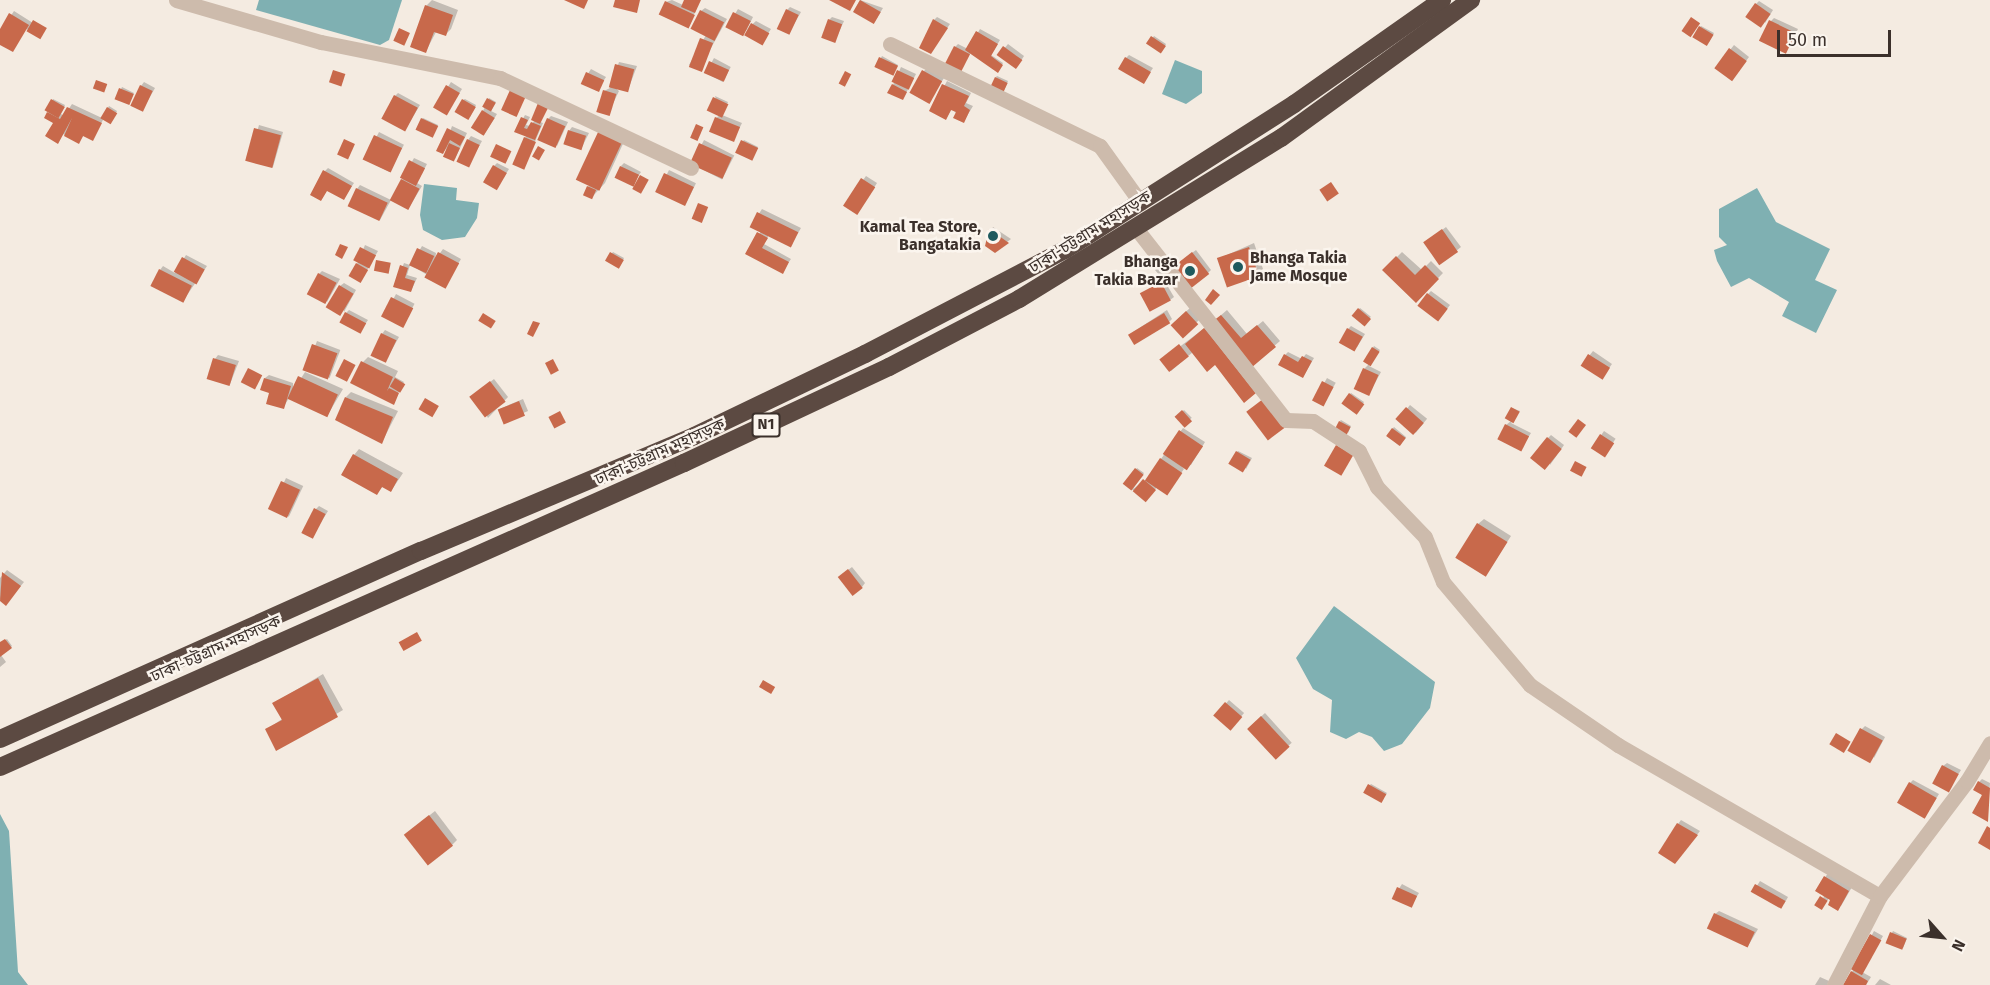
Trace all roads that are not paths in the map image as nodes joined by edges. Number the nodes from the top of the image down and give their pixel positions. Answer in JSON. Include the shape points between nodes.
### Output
{"nodes":[{"id":1,"x":176,"y":0,"type":"edge"},
{"id":2,"x":1442,"y":0,"type":"edge"},
{"id":3,"x":1471,"y":0,"type":"edge"},
{"id":4,"x":890,"y":44,"type":"dead end"},
{"id":5,"x":691,"y":168,"type":"dead end"},
{"id":6,"x":1141,"y":203,"type":"junction"},
{"id":7,"x":1135,"y":227,"type":"junction"},
{"id":8,"x":2,"y":738,"type":"edge"},
{"id":9,"x":1990,"y":743,"type":"edge"},
{"id":10,"x":7,"y":764,"type":"edge"},
{"id":11,"x":1880,"y":896,"type":"junction"},
{"id":12,"x":1834,"y":985,"type":"edge"}],
"edges":[{"from":1,"to":5,"type":"street","via":[[321,42],[500,78]]},
{"from":2,"to":6,"type":"highway","name":"ঢাকা-চট্টগ্রাম মহাসড়ক","number":"N1","via":[[1294,104]]},
{"from":3,"to":7,"type":"highway","name":"ঢাকা-চট্টগ্রাম মহাসড়ক","number":"N1","via":[[1281,138]]},
{"from":4,"to":6,"type":"street","via":[[1100,146]]},
{"from":6,"to":8,"type":"highway","name":"ঢাকা-চট্টগ্রাম মহাসড়ক","number":"N1","via":[[1065,250],[865,354],[704,431],[432,546]]},
{"from":7,"to":10,"type":"highway","name":"ঢাকা-চট্টগ্রাম মহাসড়ক","number":"N1","via":[[1019,299],[889,367]]},
{"from":7,"to":11,"type":"street","via":[[1286,420],[1313,421],[1359,451],[1377,487],[1425,537],[1443,582],[1530,685],[1618,745]]},
{"from":9,"to":11,"type":"street","via":[[1967,781]]},
{"from":11,"to":12,"type":"street"}]}
